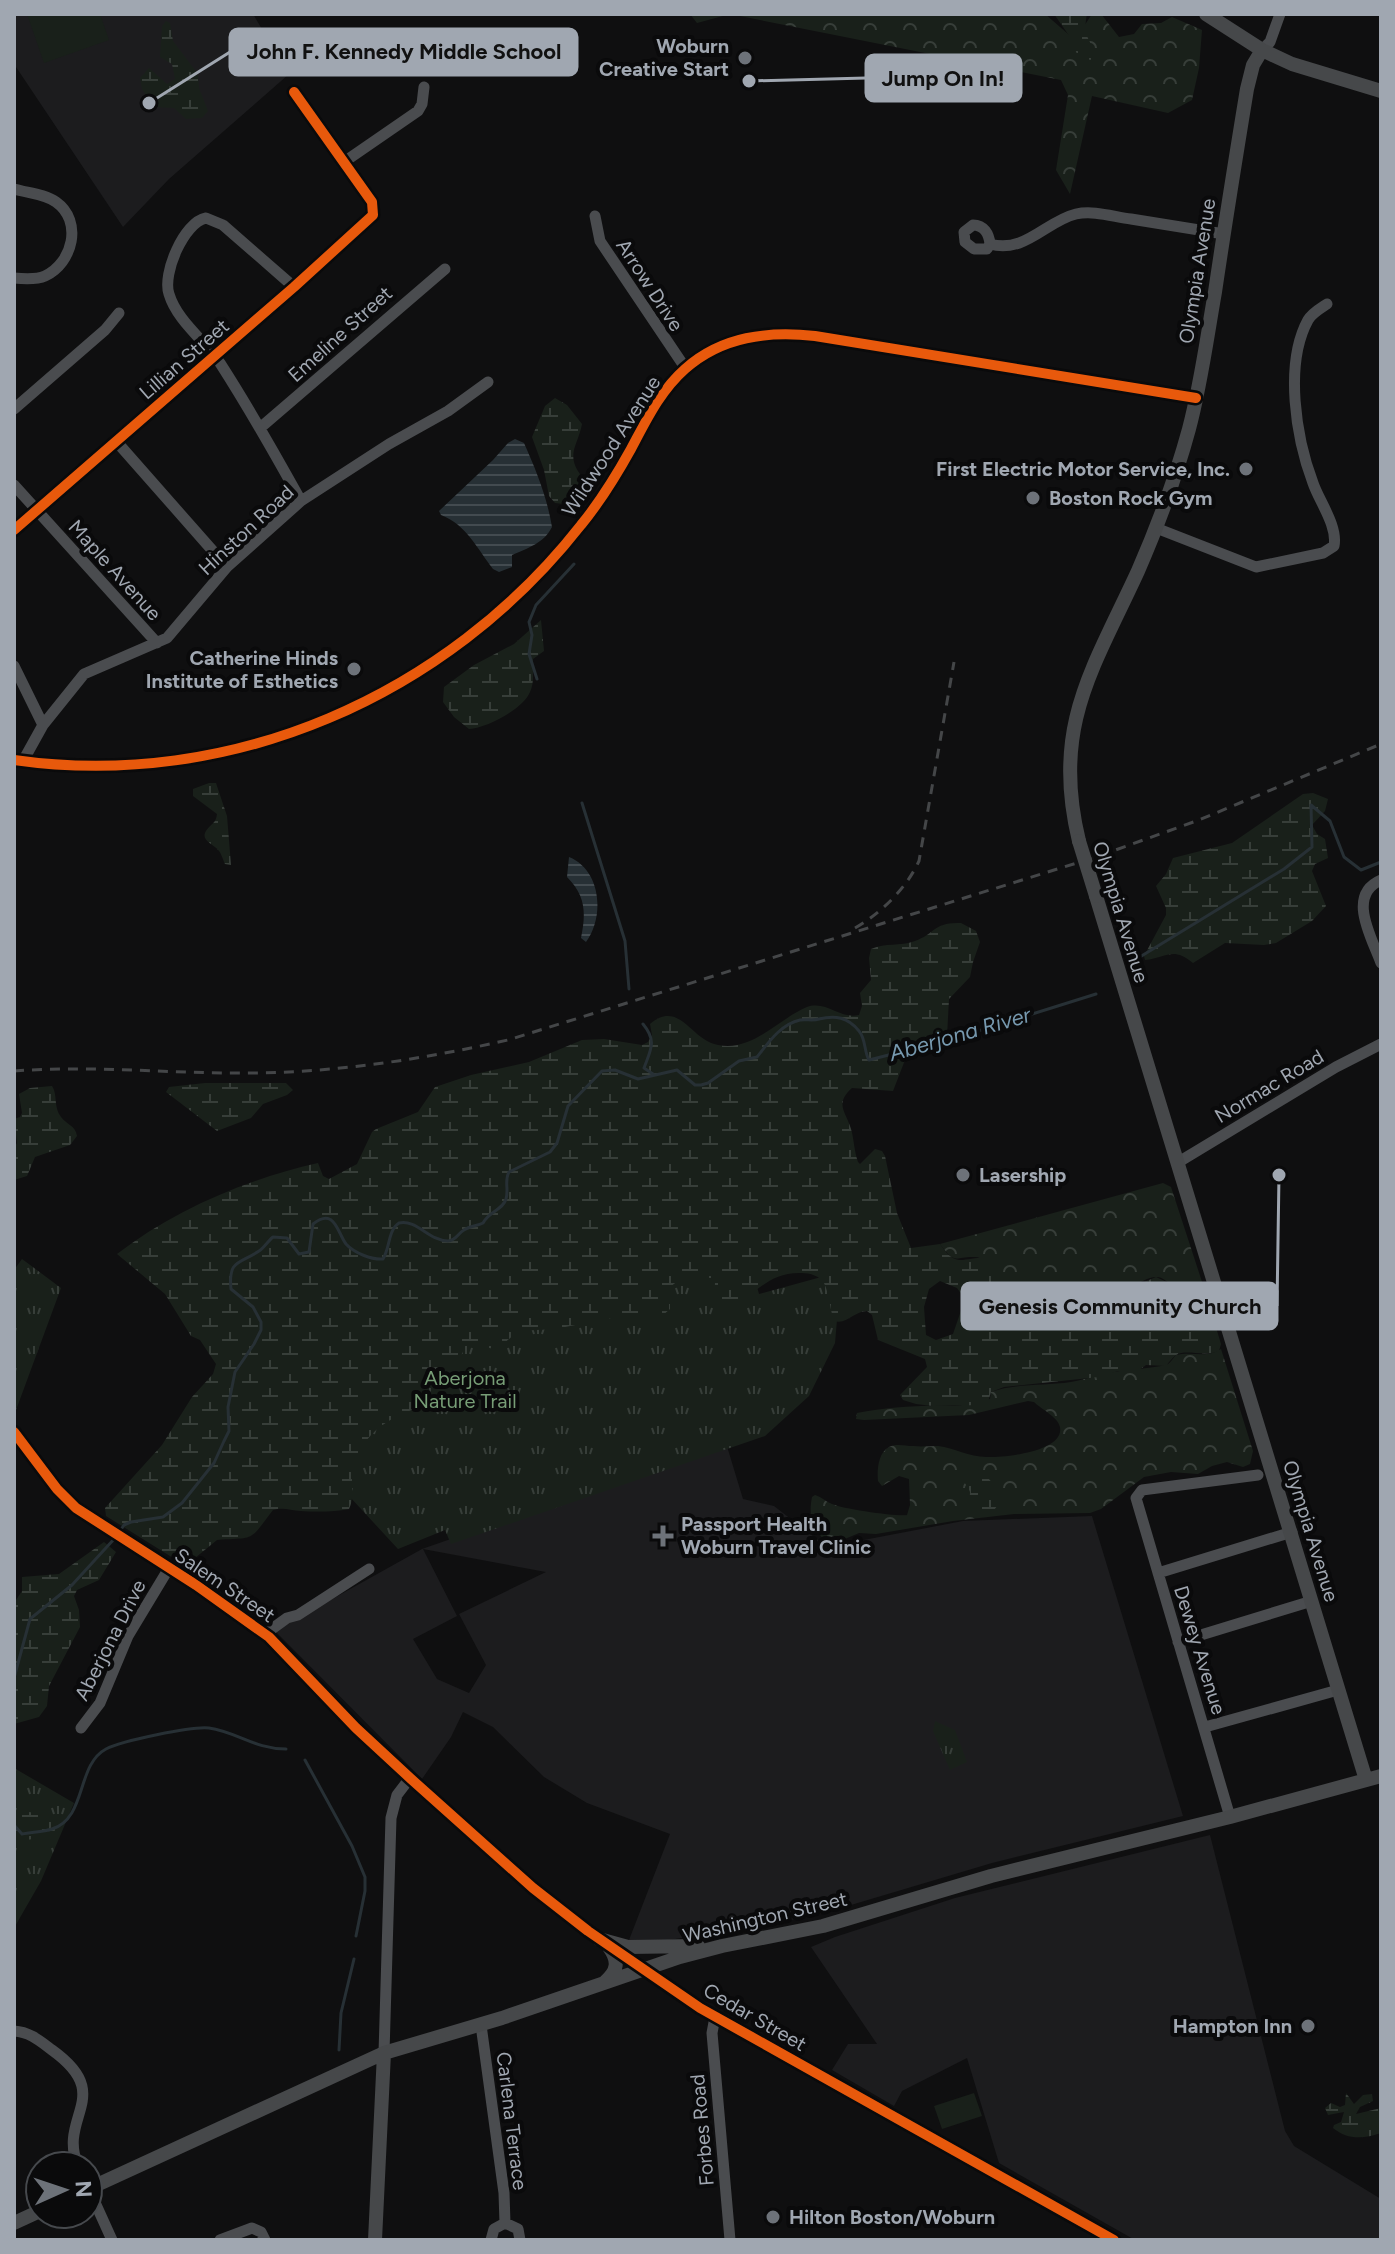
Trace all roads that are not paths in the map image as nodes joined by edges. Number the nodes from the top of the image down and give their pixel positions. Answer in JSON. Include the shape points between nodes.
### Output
{"nodes":[{"id":1,"x":1206,"y":14,"type":"edge"},
{"id":2,"x":1280,"y":14,"type":"edge"},
{"id":3,"x":1262,"y":50,"type":"junction"},
{"id":4,"x":424,"y":87,"type":"dead end"},
{"id":5,"x":1377,"y":90,"type":"edge"},
{"id":6,"x":294,"y":92,"type":"dead end"},
{"id":7,"x":344,"y":162,"type":"junction"},
{"id":8,"x":14,"y":189,"type":"edge"},
{"id":9,"x":595,"y":216,"type":"dead end"},
{"id":10,"x":1224,"y":234,"type":"junction"},
{"id":11,"x":990,"y":244,"type":"dead end"},
{"id":12,"x":445,"y":269,"type":"dead end"},
{"id":13,"x":14,"y":278,"type":"edge"},
{"id":14,"x":294,"y":287,"type":"junction"},
{"id":15,"x":1327,"y":304,"type":"dead end"},
{"id":16,"x":119,"y":313,"type":"dead end"},
{"id":17,"x":214,"y":356,"type":"junction"},
{"id":18,"x":686,"y":369,"type":"junction"},
{"id":19,"x":488,"y":382,"type":"dead end"},
{"id":20,"x":1196,"y":398,"type":"junction"},
{"id":21,"x":14,"y":409,"type":"edge"},
{"id":22,"x":260,"y":428,"type":"junction"},
{"id":23,"x":116,"y":441,"type":"junction"},
{"id":24,"x":14,"y":485,"type":"edge"},
{"id":25,"x":301,"y":501,"type":"junction"},
{"id":26,"x":37,"y":510,"type":"junction"},
{"id":27,"x":1156,"y":528,"type":"junction"},
{"id":28,"x":14,"y":530,"type":"edge"},
{"id":29,"x":227,"y":567,"type":"junction"},
{"id":30,"x":157,"y":643,"type":"junction"},
{"id":31,"x":14,"y":666,"type":"edge"},
{"id":32,"x":43,"y":725,"type":"junction"},
{"id":33,"x":18,"y":760,"type":"edge"},
{"id":34,"x":1381,"y":880,"type":"edge"},
{"id":35,"x":1381,"y":963,"type":"edge"},
{"id":36,"x":1381,"y":1044,"type":"edge"},
{"id":37,"x":1177,"y":1163,"type":"junction"},
{"id":38,"x":14,"y":1432,"type":"edge"},
{"id":39,"x":1258,"y":1475,"type":"dead end"},
{"id":40,"x":1292,"y":1532,"type":"junction"},
{"id":41,"x":169,"y":1568,"type":"junction"},
{"id":42,"x":369,"y":1569,"type":"dead end"},
{"id":43,"x":1158,"y":1573,"type":"junction"},
{"id":44,"x":1312,"y":1601,"type":"junction"},
{"id":45,"x":265,"y":1634,"type":"junction"},
{"id":46,"x":1178,"y":1642,"type":"junction"},
{"id":47,"x":1338,"y":1690,"type":"junction"},
{"id":48,"x":1205,"y":1727,"type":"junction"},
{"id":49,"x":81,"y":1728,"type":"dead end"},
{"id":50,"x":1381,"y":1776,"type":"edge"},
{"id":51,"x":410,"y":1778,"type":"junction"},
{"id":52,"x":1366,"y":1780,"type":"junction"},
{"id":53,"x":1230,"y":1817,"type":"junction"},
{"id":54,"x":604,"y":1943,"type":"junction"},
{"id":55,"x":722,"y":1946,"type":"junction"},
{"id":56,"x":643,"y":1971,"type":"junction"},
{"id":57,"x":605,"y":1982,"type":"junction"},
{"id":58,"x":715,"y":2017,"type":"junction"},
{"id":59,"x":481,"y":2025,"type":"junction"},
{"id":60,"x":14,"y":2031,"type":"edge"},
{"id":61,"x":384,"y":2053,"type":"junction"},
{"id":62,"x":75,"y":2150,"type":"edge"},
{"id":63,"x":104,"y":2181,"type":"edge"},
{"id":64,"x":505,"y":2223,"type":"junction"},
{"id":65,"x":262,"y":2235,"type":"edge"},
{"id":66,"x":220,"y":2240,"type":"edge"},
{"id":67,"x":375,"y":2240,"type":"edge"},
{"id":68,"x":491,"y":2240,"type":"edge"},
{"id":69,"x":520,"y":2240,"type":"edge"},
{"id":70,"x":730,"y":2240,"type":"edge"},
{"id":71,"x":1114,"y":2240,"type":"edge"}],
"edges":[{"from":1,"to":3,"type":"main road"},
{"from":2,"to":3,"type":"street"},
{"from":3,"to":5,"type":"main road"},
{"from":3,"to":10,"type":"main road","name":"Olympia Avenue","via":[[1247,89]]},
{"from":4,"to":7,"type":"street","via":[[418,111]]},
{"from":6,"to":7,"type":"street"},
{"from":7,"to":14,"type":"street","name":"Lillian Street","via":[[374,211]]},
{"from":8,"to":13,"type":"street","via":[[55,202],[68,215],[72,230],[68,254],[54,271],[39,278]]},
{"from":9,"to":18,"type":"street","name":"Arrow Drive","via":[[598,239]]},
{"from":10,"to":11,"type":"street","via":[[1087,213],[1016,244]]},
{"from":10,"to":20,"type":"main road","name":"Olympia Avenue"},
{"from":12,"to":22,"type":"street","name":"Emeline Street"},
{"from":14,"to":17,"type":"street","name":"Lillian Street"},
{"from":14,"to":17,"type":"street","via":[[218,222],[195,222],[169,271],[167,291]]},
{"from":15,"to":27,"type":"street","via":[[1308,322],[1298,355],[1295,397],[1303,451],[1333,530],[1333,547],[1256,567]]},
{"from":16,"to":21,"type":"street"},
{"from":17,"to":22,"type":"street"},
{"from":17,"to":23,"type":"street","name":"Lillian Street"},
{"from":18,"to":20,"type":"street","name":"Wildwood Avenue","via":[[741,339],[788,333]]},
{"from":18,"to":33,"type":"street","name":"Wildwood Avenue","via":[[655,404],[600,499],[543,572],[476,633],[401,684],[310,727],[223,752],[128,765]]},
{"from":19,"to":25,"type":"street","name":"Hinston Road"},
{"from":20,"to":27,"type":"main road","name":"Olympia Avenue"},
{"from":22,"to":25,"type":"street"},
{"from":23,"to":26,"type":"street","name":"Lillian Street"},
{"from":23,"to":29,"type":"street"},
{"from":24,"to":26,"type":"street","name":"Maple Avenue"},
{"from":25,"to":29,"type":"street","name":"Hinston Road"},
{"from":26,"to":28,"type":"street","name":"Lillian Street"},
{"from":26,"to":30,"type":"street","name":"Maple Avenue"},
{"from":27,"to":37,"type":"main road","name":"Olympia Avenue","bridge":true,"via":[[1090,669],[1073,728],[1070,774],[1079,841]]},
{"from":29,"to":30,"type":"street","name":"Hinston Road","via":[[173,632]]},
{"from":30,"to":32,"type":"street","name":"Hinston Road","via":[[86,672]]},
{"from":31,"to":32,"type":"street"},
{"from":32,"to":33,"type":"street","name":"Hinston Road"},
{"from":34,"to":35,"type":"street","via":[[1367,889],[1362,903]]},
{"from":36,"to":37,"type":"street","name":"Normac Road"},
{"from":37,"to":40,"type":"main road","name":"Olympia Avenue"},
{"from":38,"to":41,"type":"street","name":"Salem Street","via":[[70,1503]]},
{"from":39,"to":43,"type":"street","name":"Dewey Avenue","via":[[1142,1490],[1136,1500]]},
{"from":40,"to":43,"type":"street"},
{"from":40,"to":44,"type":"main road","name":"Olympia Avenue"},
{"from":41,"to":45,"type":"street","name":"Salem Street"},
{"from":41,"to":49,"type":"street","name":"Aberjona Drive","via":[[128,1636],[100,1703]]},
{"from":42,"to":45,"type":"street"},
{"from":43,"to":46,"type":"street","name":"Dewey Avenue"},
{"from":44,"to":46,"type":"street"},
{"from":44,"to":47,"type":"main road","name":"Olympia Avenue"},
{"from":45,"to":51,"type":"street","name":"Salem Street"},
{"from":46,"to":48,"type":"street","name":"Dewey Avenue"},
{"from":47,"to":48,"type":"street"},
{"from":47,"to":52,"type":"main road","name":"Olympia Avenue"},
{"from":48,"to":53,"type":"street","name":"Dewey Avenue"},
{"from":50,"to":52,"type":"main road","name":"Washington Street"},
{"from":51,"to":54,"type":"street","name":"Cedar Street","via":[[558,1910]]},
{"from":51,"to":61,"type":"street","via":[[397,1795],[391,1818]]},
{"from":52,"to":53,"type":"main road","name":"Washington Street"},
{"from":53,"to":55,"type":"main road","name":"Washington Street","via":[[991,1876],[823,1926]]},
{"from":54,"to":55,"type":"main road","via":[[640,1948]]},
{"from":54,"to":56,"type":"street","name":"Cedar Street"},
{"from":54,"to":57,"type":"main road","via":[[617,1966]]},
{"from":55,"to":56,"type":"main road","name":"Washington Street"},
{"from":56,"to":57,"type":"main road","name":"Washington Street"},
{"from":56,"to":58,"type":"street","name":"Cedar Street"},
{"from":57,"to":59,"type":"main road","name":"Washington Street"},
{"from":58,"to":70,"type":"street","name":"Forbes Road","via":[[711,2032]]},
{"from":58,"to":71,"type":"street","name":"Cedar Street"},
{"from":59,"to":61,"type":"main road","name":"Washington Street"},
{"from":59,"to":64,"type":"street","name":"Carlena Terrace"},
{"from":60,"to":62,"type":"street","via":[[32,2036],[78,2073],[83,2095]]},
{"from":61,"to":63,"type":"main road","name":"Washington Street"},
{"from":61,"to":67,"type":"main road"},
{"from":64,"to":68,"type":"street","via":[[494,2229]]},
{"from":64,"to":69,"type":"street","via":[[518,2229]]},
{"from":65,"to":66,"type":"street","via":[[244,2229]]}]}
